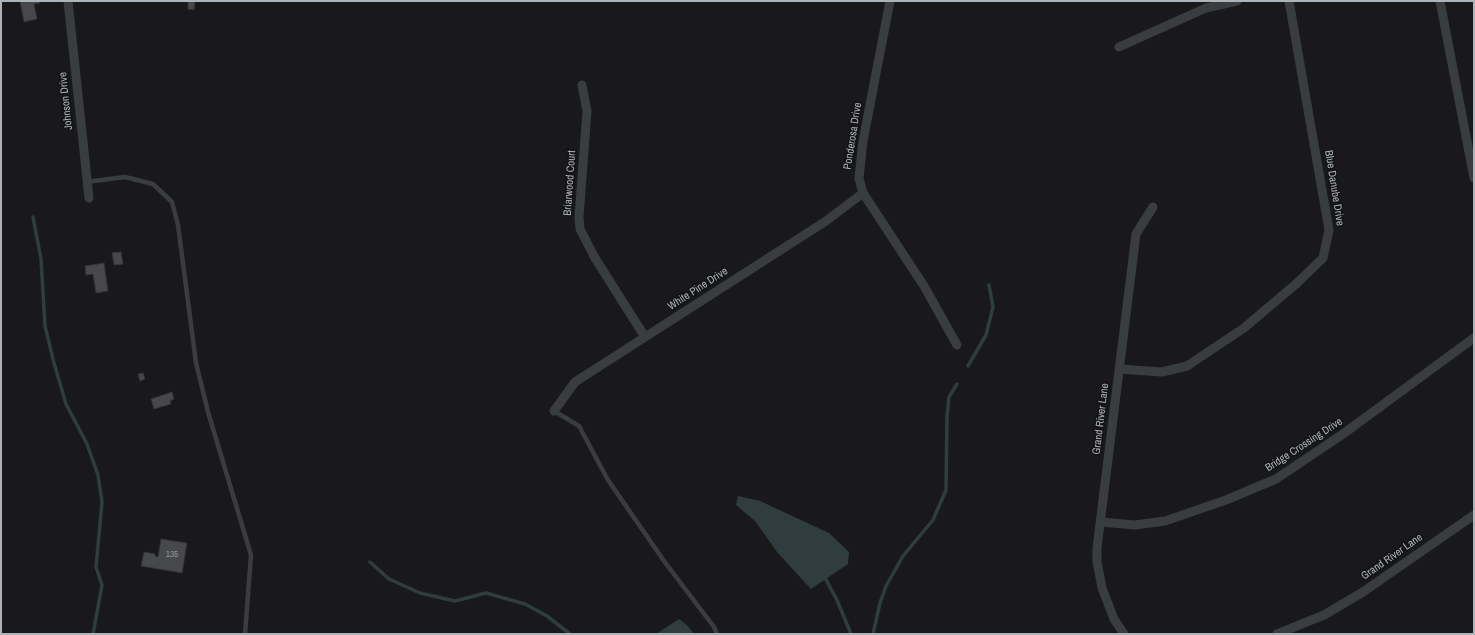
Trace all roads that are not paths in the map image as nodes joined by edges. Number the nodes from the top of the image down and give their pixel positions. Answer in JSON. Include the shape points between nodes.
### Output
{"nodes":[{"id":1,"x":68,"y":1,"type":"edge"},
{"id":2,"x":890,"y":1,"type":"edge"},
{"id":3,"x":1237,"y":1,"type":"edge"},
{"id":4,"x":1289,"y":1,"type":"edge"},
{"id":5,"x":1440,"y":1,"type":"edge"},
{"id":6,"x":1119,"y":47,"type":"dead end"},
{"id":7,"x":582,"y":85,"type":"dead end"},
{"id":8,"x":1474,"y":178,"type":"edge"},
{"id":9,"x":86,"y":182,"type":"junction"},
{"id":10,"x":863,"y":194,"type":"junction"},
{"id":11,"x":89,"y":198,"type":"dead end"},
{"id":12,"x":1153,"y":207,"type":"dead end"},
{"id":13,"x":645,"y":337,"type":"junction"},
{"id":14,"x":1473,"y":341,"type":"edge"},
{"id":15,"x":957,"y":345,"type":"dead end"},
{"id":16,"x":1119,"y":369,"type":"junction"},
{"id":17,"x":554,"y":411,"type":"joint"},
{"id":18,"x":1474,"y":514,"type":"edge"},
{"id":19,"x":1101,"y":522,"type":"junction"},
{"id":20,"x":245,"y":634,"type":"edge"},
{"id":21,"x":717,"y":634,"type":"edge"},
{"id":22,"x":1124,"y":634,"type":"edge"},
{"id":23,"x":1277,"y":634,"type":"edge"}],
"edges":[{"from":1,"to":9,"type":"street","name":"Johnson Drive"},
{"from":2,"to":10,"type":"street","name":"Ponderosa Drive","via":[[863,141],[859,178]]},
{"from":3,"to":6,"type":"street","via":[[1206,8]]},
{"from":4,"to":16,"type":"street","name":"Blue Danube Drive","via":[[1329,230],[1323,258],[1244,328],[1187,366],[1162,372]]},
{"from":5,"to":8,"type":"street"},
{"from":7,"to":13,"type":"street","name":"Briarwood Court","via":[[587,111],[580,230]]},
{"from":9,"to":11,"type":"street","name":"Johnson Drive"},
{"from":9,"to":20,"type":"lane","via":[[125,177],[152,184],[172,202],[178,224],[196,363],[251,555]]},
{"from":10,"to":13,"type":"street","name":"White Pine Drive","via":[[826,221]]},
{"from":10,"to":15,"type":"street","name":"Ponderosa Drive","via":[[924,286]]},
{"from":12,"to":16,"type":"street","name":"Grand River Lane","via":[[1136,234]]},
{"from":13,"to":17,"type":"street","name":"White Pine Drive","via":[[575,382]]},
{"from":14,"to":19,"type":"street","name":"Bridge Crossing Drive","via":[[1276,479],[1165,522],[1136,525]]},
{"from":16,"to":19,"type":"street","name":"Grand River Lane"},
{"from":17,"to":21,"type":"lane","via":[[579,426],[608,480]]},
{"from":18,"to":23,"type":"street","name":"Grand River Lane","via":[[1364,592],[1324,615]]},
{"from":19,"to":22,"type":"street","name":"Grand River Lane","via":[[1097,562],[1102,588],[1114,619]]}]}
